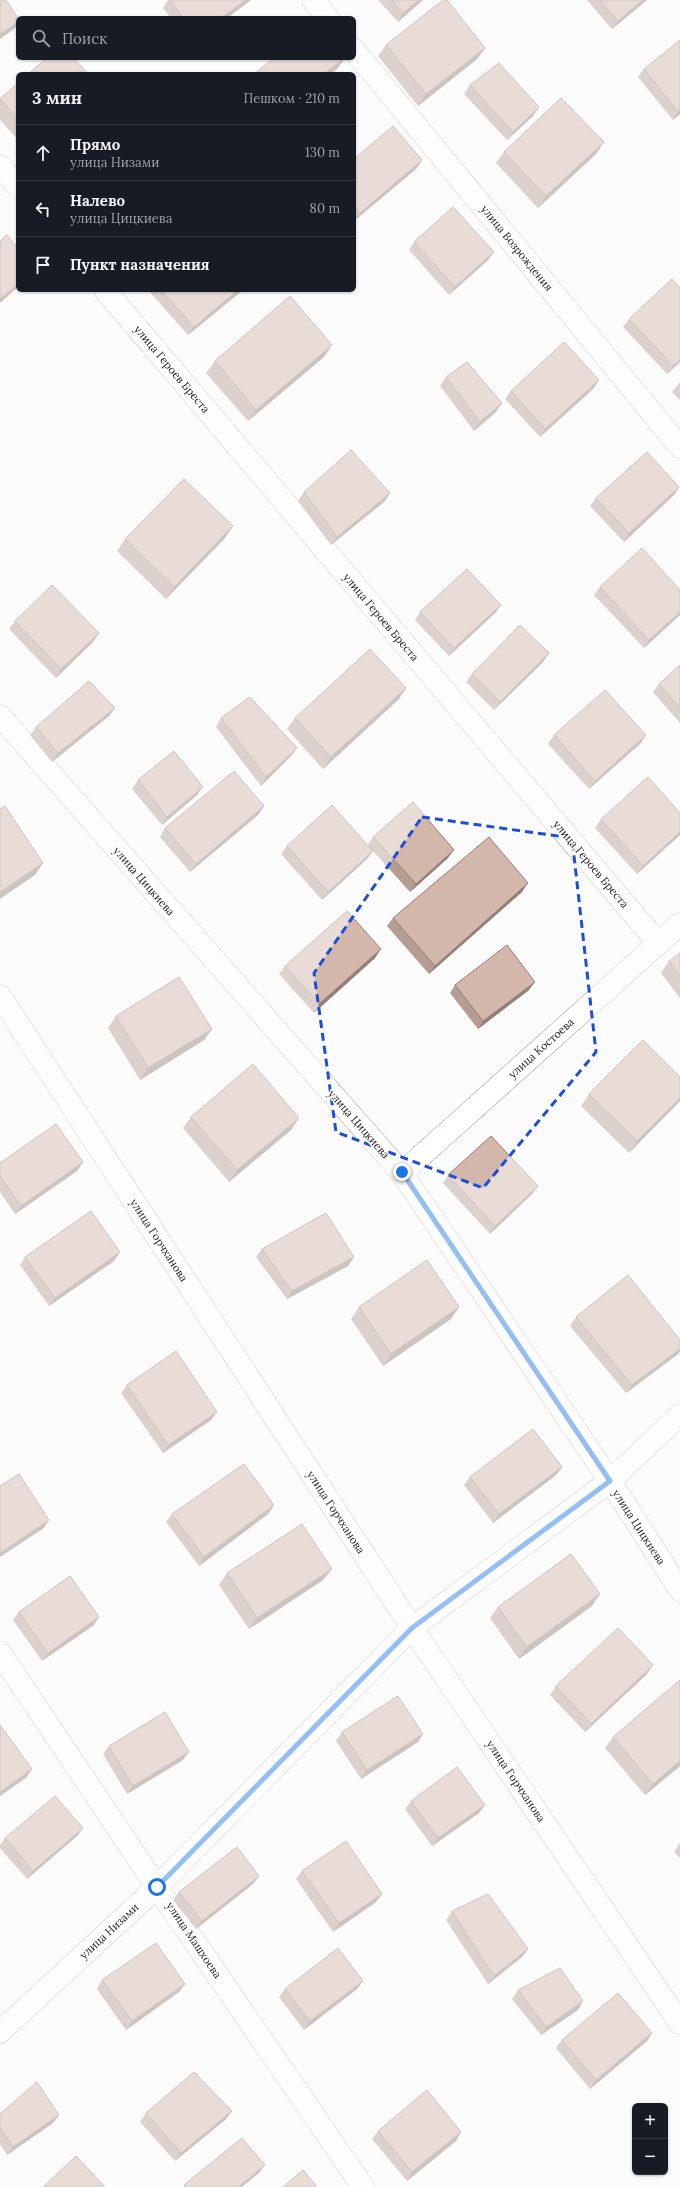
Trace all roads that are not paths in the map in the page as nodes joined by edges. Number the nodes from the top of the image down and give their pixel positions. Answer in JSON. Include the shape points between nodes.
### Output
{"nodes":[{"id":1,"x":313,"y":0,"type":"edge"},
{"id":2,"x":326,"y":16,"type":"edge"},
{"id":3,"x":356,"y":52,"type":"edge"},
{"id":4,"x":0,"y":166,"type":"edge"},
{"id":5,"x":16,"y":185,"type":"edge"},
{"id":6,"x":107,"y":292,"type":"edge"},
{"id":7,"x":680,"y":447,"type":"edge"},
{"id":8,"x":0,"y":716,"type":"edge"},
{"id":9,"x":680,"y":924,"type":"edge"},
{"id":10,"x":658,"y":943,"type":"junction"},
{"id":11,"x":0,"y":996,"type":"edge"},
{"id":12,"x":402,"y":1172,"type":"junction"},
{"id":13,"x":680,"y":1415,"type":"edge"},
{"id":14,"x":610,"y":1481,"type":"junction"},
{"id":15,"x":680,"y":1590,"type":"edge"},
{"id":16,"x":412,"y":1628,"type":"junction"},
{"id":17,"x":0,"y":1653,"type":"edge"},
{"id":18,"x":157,"y":1887,"type":"junction"},
{"id":19,"x":680,"y":2022,"type":"edge"},
{"id":20,"x":0,"y":2032,"type":"edge"},
{"id":21,"x":363,"y":2187,"type":"edge"}],
"edges":[{"from":1,"to":2,"type":"street"},
{"from":3,"to":7,"type":"street","name":"улица Возрождения"},
{"from":4,"to":5,"type":"street"},
{"from":6,"to":10,"type":"street","name":"улица Героев Бреста"},
{"from":8,"to":12,"type":"street","name":"улица Цицкиева"},
{"from":9,"to":10,"type":"street","name":"улица Костоева"},
{"from":10,"to":12,"type":"street","name":"улица Костоева"},
{"from":11,"to":16,"type":"street","name":"улица Горчханова"},
{"from":12,"to":14,"type":"street","name":"улица Цицкиева"},
{"from":13,"to":14,"type":"street","name":"улица Низами"},
{"from":14,"to":15,"type":"street","name":"улица Цицкиева"},
{"from":14,"to":16,"type":"street","name":"улица Низами"},
{"from":16,"to":18,"type":"street","name":"улица Низами"},
{"from":16,"to":19,"type":"street","name":"улица Горчханова"},
{"from":17,"to":18,"type":"street","name":"улица Машхоева"},
{"from":18,"to":20,"type":"street","name":"улица Низами"},
{"from":18,"to":21,"type":"street","name":"улица Машхоева"}]}
